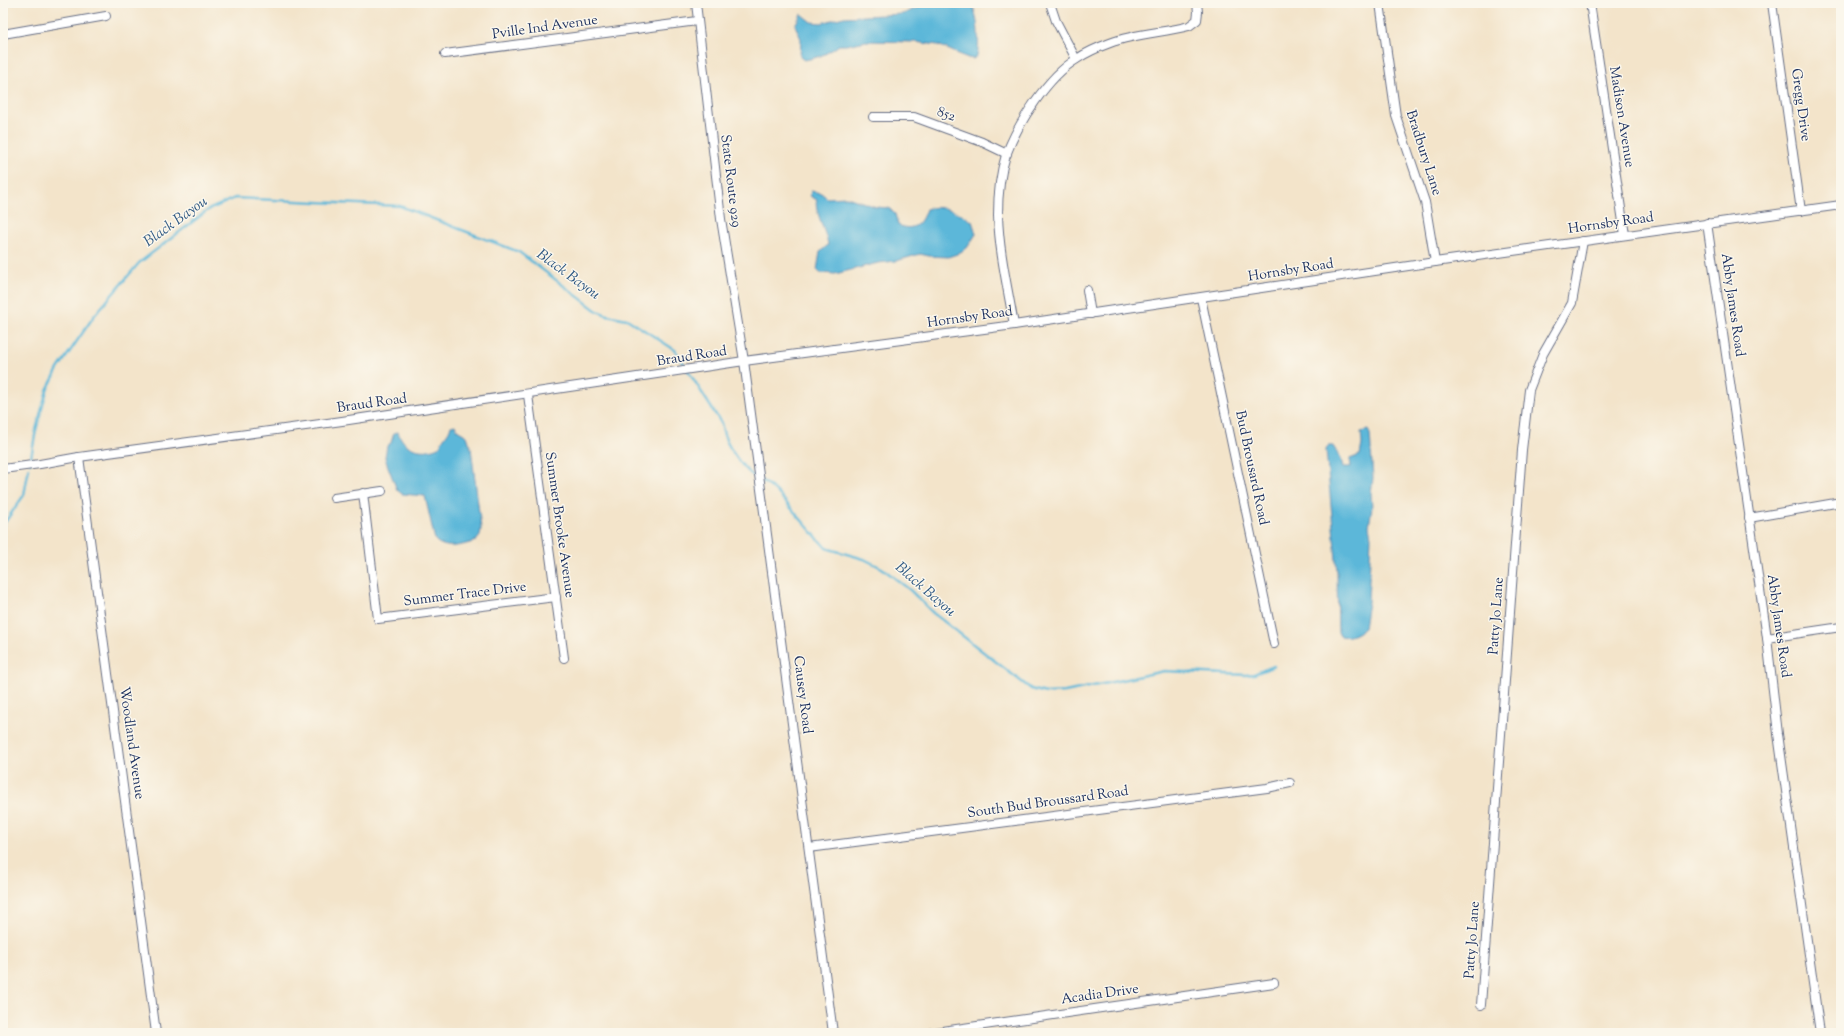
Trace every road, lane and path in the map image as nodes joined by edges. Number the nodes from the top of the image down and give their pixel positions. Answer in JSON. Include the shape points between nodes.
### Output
{"nodes":[{"id":1,"x":696,"y":3,"type":"edge"},
{"id":2,"x":1050,"y":3,"type":"edge"},
{"id":3,"x":1197,"y":3,"type":"edge"},
{"id":4,"x":1380,"y":3,"type":"edge"},
{"id":5,"x":1590,"y":3,"type":"edge"},
{"id":6,"x":1772,"y":3,"type":"edge"},
{"id":7,"x":106,"y":16,"type":"dead end"},
{"id":8,"x":697,"y":21,"type":"junction"},
{"id":9,"x":3,"y":34,"type":"edge"},
{"id":10,"x":445,"y":54,"type":"dead end"},
{"id":11,"x":1076,"y":59,"type":"junction"},
{"id":12,"x":873,"y":117,"type":"dead end"},
{"id":13,"x":1007,"y":154,"type":"junction"},
{"id":14,"x":1841,"y":205,"type":"edge"},
{"id":15,"x":1801,"y":211,"type":"junction"},
{"id":16,"x":1707,"y":223,"type":"junction"},
{"id":17,"x":1625,"y":235,"type":"junction"},
{"id":18,"x":1583,"y":241,"type":"junction"},
{"id":19,"x":1435,"y":262,"type":"junction"},
{"id":20,"x":1088,"y":290,"type":"dead end"},
{"id":21,"x":1202,"y":298,"type":"junction"},
{"id":22,"x":1091,"y":314,"type":"junction"},
{"id":23,"x":1014,"y":325,"type":"junction"},
{"id":24,"x":744,"y":361,"type":"junction"},
{"id":25,"x":528,"y":395,"type":"junction"},
{"id":26,"x":79,"y":456,"type":"junction"},
{"id":27,"x":3,"y":469,"type":"edge"},
{"id":28,"x":382,"y":491,"type":"dead end"},
{"id":29,"x":363,"y":493,"type":"junction"},
{"id":30,"x":334,"y":498,"type":"dead end"},
{"id":31,"x":1841,"y":502,"type":"edge"},
{"id":32,"x":1749,"y":518,"type":"junction"},
{"id":33,"x":556,"y":597,"type":"junction"},
{"id":34,"x":1841,"y":627,"type":"edge"},
{"id":35,"x":1767,"y":638,"type":"junction"},
{"id":36,"x":1274,"y":644,"type":"dead end"},
{"id":37,"x":564,"y":658,"type":"dead end"},
{"id":38,"x":1290,"y":783,"type":"dead end"},
{"id":39,"x":809,"y":848,"type":"junction"},
{"id":40,"x":1274,"y":983,"type":"dead end"},
{"id":41,"x":1481,"y":1005,"type":"dead end"},
{"id":42,"x":156,"y":1033,"type":"edge"},
{"id":43,"x":833,"y":1033,"type":"edge"},
{"id":44,"x":929,"y":1033,"type":"edge"},
{"id":45,"x":1820,"y":1033,"type":"edge"}],
"edges":[{"from":1,"to":8,"type":"street","name":"State Route 929"},
{"from":2,"to":11,"type":"street","via":[[1056,21]]},
{"from":3,"to":11,"type":"street","via":[[1197,20],[1193,24],[1124,38]]},
{"from":4,"to":19,"type":"street","name":"Bradbury Lane","via":[[1396,116],[1425,202]]},
{"from":5,"to":17,"type":"street","name":"Madison Avenue"},
{"from":6,"to":15,"type":"street","name":"Gregg Drive"},
{"from":7,"to":9,"type":"street"},
{"from":8,"to":10,"type":"street","name":"Pville Ind Avenue"},
{"from":8,"to":24,"type":"street","name":"State Route 929","via":[[721,219]]},
{"from":11,"to":13,"type":"street","via":[[1038,97]]},
{"from":12,"to":13,"type":"street","name":"852","via":[[914,117]]},
{"from":13,"to":23,"type":"street","via":[[1000,180],[998,215]]},
{"from":14,"to":15,"type":"street","name":"Hornsby Road"},
{"from":15,"to":16,"type":"street","name":"Hornsby Road"},
{"from":16,"to":17,"type":"street","name":"Hornsby Road"},
{"from":16,"to":32,"type":"street","name":"Abby James Road"},
{"from":17,"to":18,"type":"street","name":"Hornsby Road"},
{"from":18,"to":19,"type":"street","name":"Hornsby Road"},
{"from":18,"to":41,"type":"street","name":"Patty Jo Lane","via":[[1572,303],[1543,354],[1529,390],[1522,450]]},
{"from":19,"to":21,"type":"street","name":"Hornsby Road"},
{"from":20,"to":22,"type":"street"},
{"from":21,"to":22,"type":"street","name":"Hornsby Road"},
{"from":21,"to":36,"type":"street","name":"Bud Brousard Road"},
{"from":22,"to":23,"type":"street","name":"Hornsby Road"},
{"from":23,"to":24,"type":"street","name":"Hornsby Road"},
{"from":24,"to":25,"type":"street","name":"Braud Road"},
{"from":24,"to":39,"type":"street","name":"Causey Road"},
{"from":25,"to":26,"type":"street","name":"Braud Road"},
{"from":25,"to":33,"type":"street","name":"Summer Brooke Avenue"},
{"from":26,"to":27,"type":"street","name":"Braud Road"},
{"from":26,"to":42,"type":"street","name":"Woodland Avenue"},
{"from":28,"to":29,"type":"street"},
{"from":29,"to":30,"type":"street"},
{"from":29,"to":33,"type":"street","name":"Summer Trace Drive","via":[[378,619]]},
{"from":31,"to":32,"type":"street"},
{"from":32,"to":35,"type":"street","name":"Abby James Road"},
{"from":33,"to":37,"type":"street","name":"Summer Brooke Avenue"},
{"from":34,"to":35,"type":"street"},
{"from":35,"to":45,"type":"street","name":"Abby James Road"},
{"from":38,"to":39,"type":"street","name":"South Bud Broussard Road"},
{"from":39,"to":43,"type":"street","name":"Causey Road"},
{"from":40,"to":44,"type":"street","name":"Acadia Drive"}]}
